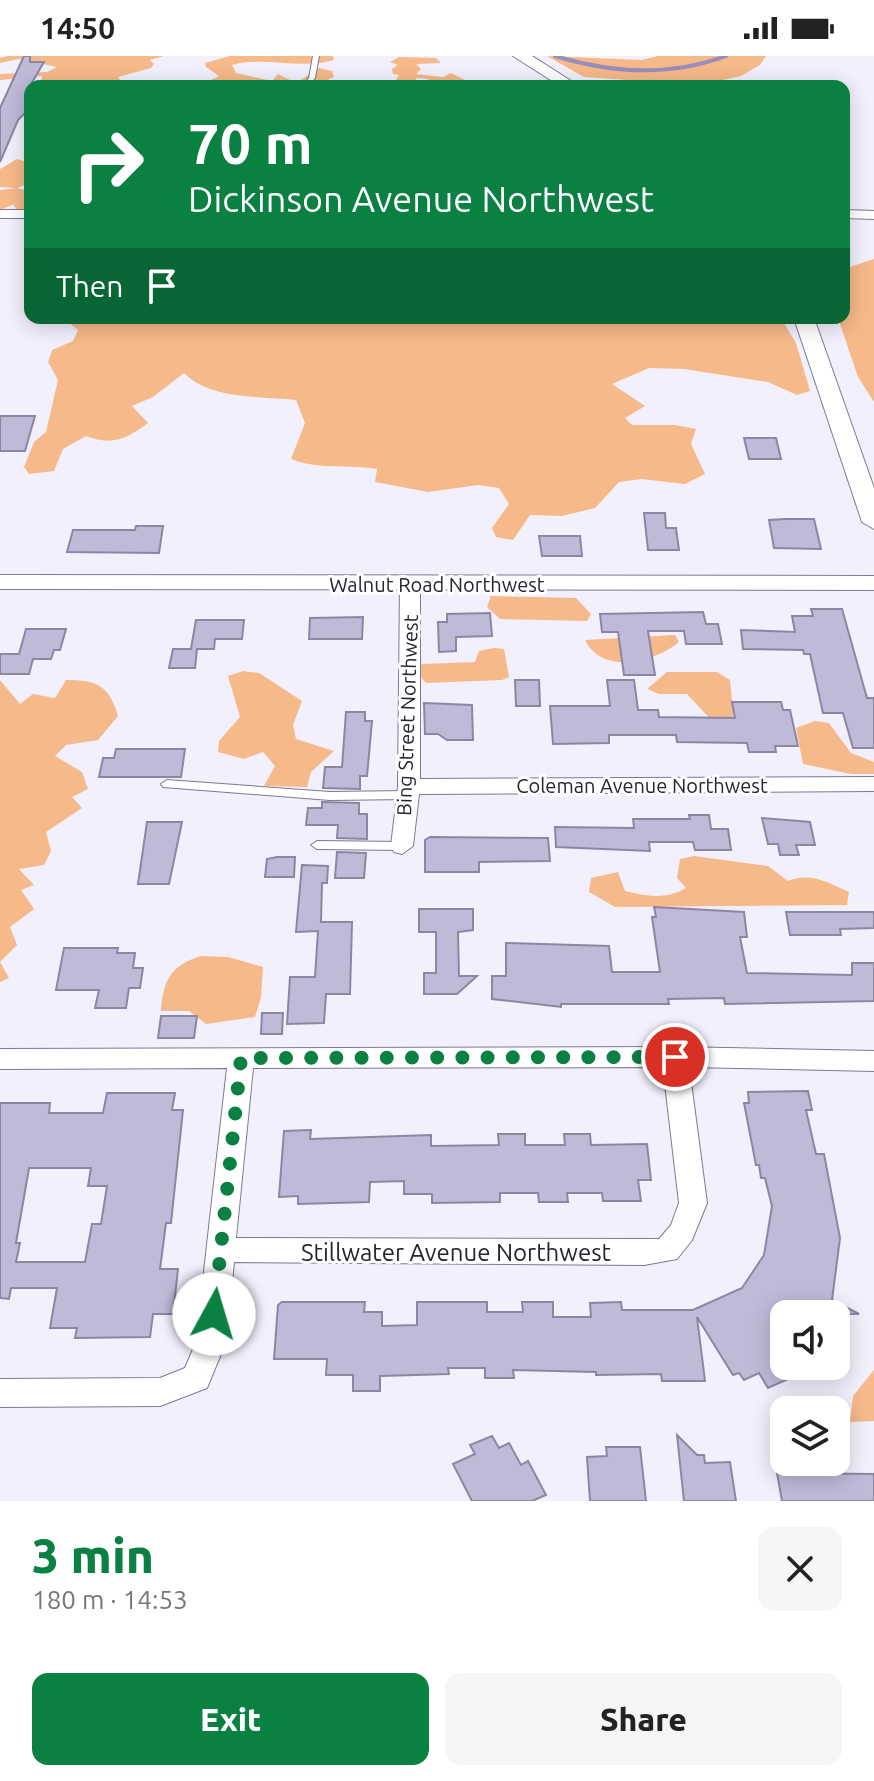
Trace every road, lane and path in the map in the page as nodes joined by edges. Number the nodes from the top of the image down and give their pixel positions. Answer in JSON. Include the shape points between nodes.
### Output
{"nodes":[{"id":1,"x":316,"y":56,"type":"edge"},
{"id":2,"x":521,"y":56,"type":"edge"},
{"id":3,"x":310,"y":80,"type":"edge"},
{"id":4,"x":561,"y":80,"type":"edge"},
{"id":5,"x":0,"y":214,"type":"edge"},
{"id":6,"x":24,"y":214,"type":"edge"},
{"id":7,"x":850,"y":214,"type":"edge"},
{"id":8,"x":874,"y":215,"type":"edge"},
{"id":9,"x":806,"y":324,"type":"edge"},
{"id":10,"x":874,"y":522,"type":"edge"},
{"id":11,"x":0,"y":582,"type":"edge"},
{"id":12,"x":874,"y":583,"type":"edge"},
{"id":13,"x":410,"y":584,"type":"junction"},
{"id":14,"x":167,"y":784,"type":"dead end"},
{"id":15,"x":874,"y":784,"type":"edge"},
{"id":16,"x":409,"y":791,"type":"junction"},
{"id":17,"x":317,"y":845,"type":"dead end"},
{"id":18,"x":402,"y":846,"type":"joint"},
{"id":19,"x":675,"y":1057,"type":"junction"},
{"id":20,"x":241,"y":1058,"type":"junction"},
{"id":21,"x":0,"y":1059,"type":"edge"},
{"id":22,"x":874,"y":1061,"type":"edge"},
{"id":23,"x":221,"y":1250,"type":"junction"},
{"id":24,"x":0,"y":1393,"type":"edge"}],
"edges":[{"from":1,"to":3,"type":"lane"},
{"from":2,"to":4,"type":"street"},
{"from":5,"to":6,"type":"street"},
{"from":7,"to":8,"type":"street"},
{"from":9,"to":10,"type":"street"},
{"from":11,"to":13,"type":"street","name":"Walnut Road Northwest"},
{"from":12,"to":13,"type":"street","name":"Walnut Road Northwest"},
{"from":13,"to":16,"type":"street","name":"Bing Street Northwest"},
{"from":14,"to":16,"type":"lane","via":[[330,796]]},
{"from":15,"to":16,"type":"street","name":"Coleman Avenue Northwest"},
{"from":16,"to":18,"type":"street","name":"Bing Street Northwest"},
{"from":17,"to":18,"type":"lane"},
{"from":19,"to":20,"type":"street"},
{"from":19,"to":22,"type":"street"},
{"from":19,"to":23,"type":"street","name":"Stillwater Avenue Northwest","via":[[693,1203],[682,1232],[667,1250]]},
{"from":20,"to":21,"type":"street"},
{"from":20,"to":23,"type":"street"},
{"from":23,"to":24,"type":"street","via":[[211,1342],[196,1378],[160,1392]]}]}
